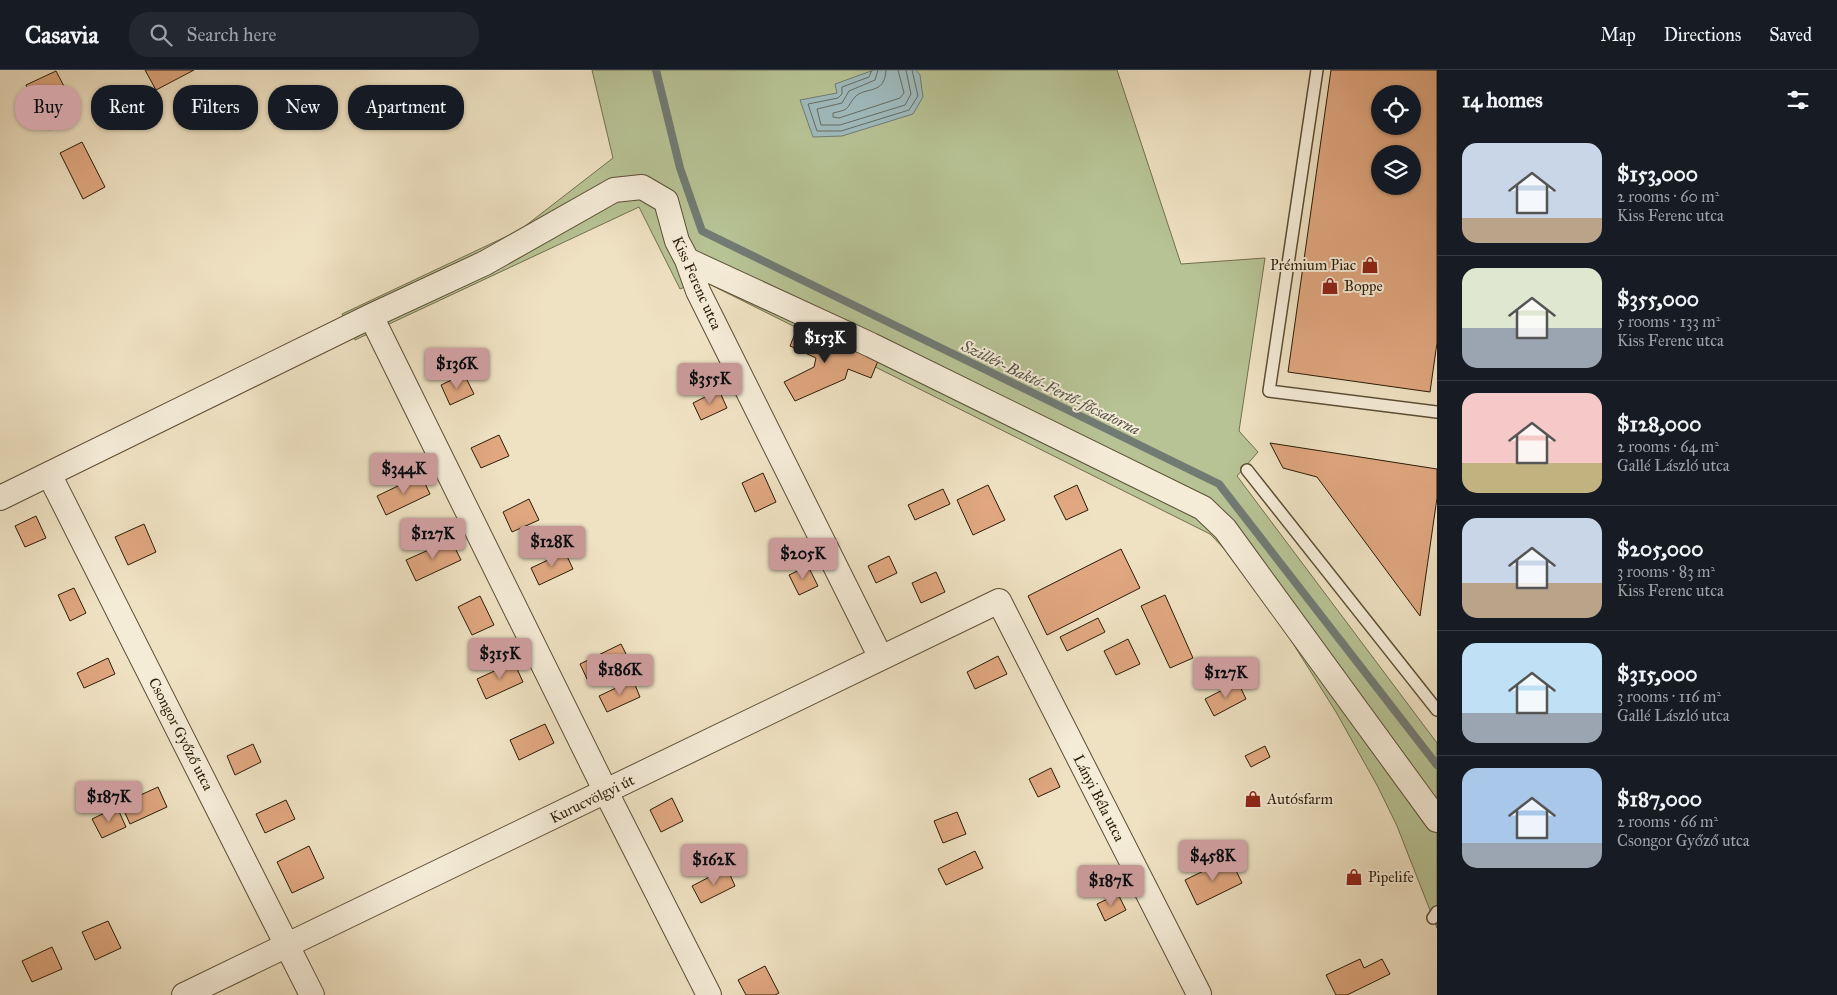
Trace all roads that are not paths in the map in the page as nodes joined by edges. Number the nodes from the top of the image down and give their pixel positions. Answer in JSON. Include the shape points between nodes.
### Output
{"nodes":[{"id":1,"x":1317,"y":70,"type":"edge"},
{"id":2,"x":687,"y":260,"type":"junction"},
{"id":3,"x":371,"y":316,"type":"junction"},
{"id":4,"x":1437,"y":412,"type":"edge"},
{"id":5,"x":1247,"y":470,"type":"dead end"},
{"id":6,"x":49,"y":474,"type":"junction"},
{"id":7,"x":0,"y":498,"type":"edge"},
{"id":8,"x":999,"y":601,"type":"joint"},
{"id":9,"x":881,"y":658,"type":"junction"},
{"id":10,"x":1437,"y":710,"type":"edge"},
{"id":11,"x":606,"y":792,"type":"junction"},
{"id":12,"x":1437,"y":820,"type":"edge"},
{"id":13,"x":287,"y":946,"type":"junction"},
{"id":14,"x":184,"y":995,"type":"edge"},
{"id":15,"x":312,"y":995,"type":"edge"},
{"id":16,"x":710,"y":995,"type":"edge"},
{"id":17,"x":1200,"y":995,"type":"edge"}],
"edges":[{"from":1,"to":4,"type":"lane","via":[[1269,391]]},
{"from":2,"to":3,"type":"street","name":"Kiss Ferenc utca","via":[[677,241],[666,202],[642,187],[614,190],[485,263]]},
{"from":2,"to":9,"type":"street","name":"Kiss Ferenc utca","via":[[698,291]]},
{"from":2,"to":12,"type":"street","via":[[872,345],[1203,508],[1225,529]]},
{"from":3,"to":6,"type":"street"},
{"from":3,"to":11,"type":"street"},
{"from":5,"to":10,"type":"lane"},
{"from":6,"to":7,"type":"street"},
{"from":6,"to":13,"type":"street","name":"Csongor Győző utca"},
{"from":8,"to":9,"type":"street","name":"Kurucvölgyi út"},
{"from":8,"to":17,"type":"street","name":"Lányi Béla utca"},
{"from":9,"to":11,"type":"street","name":"Kurucvölgyi út"},
{"from":11,"to":13,"type":"street","name":"Kurucvölgyi út"},
{"from":11,"to":16,"type":"street"},
{"from":13,"to":14,"type":"street","name":"Kurucvölgyi út"},
{"from":13,"to":15,"type":"street","name":"Csongor Győző utca"}]}
